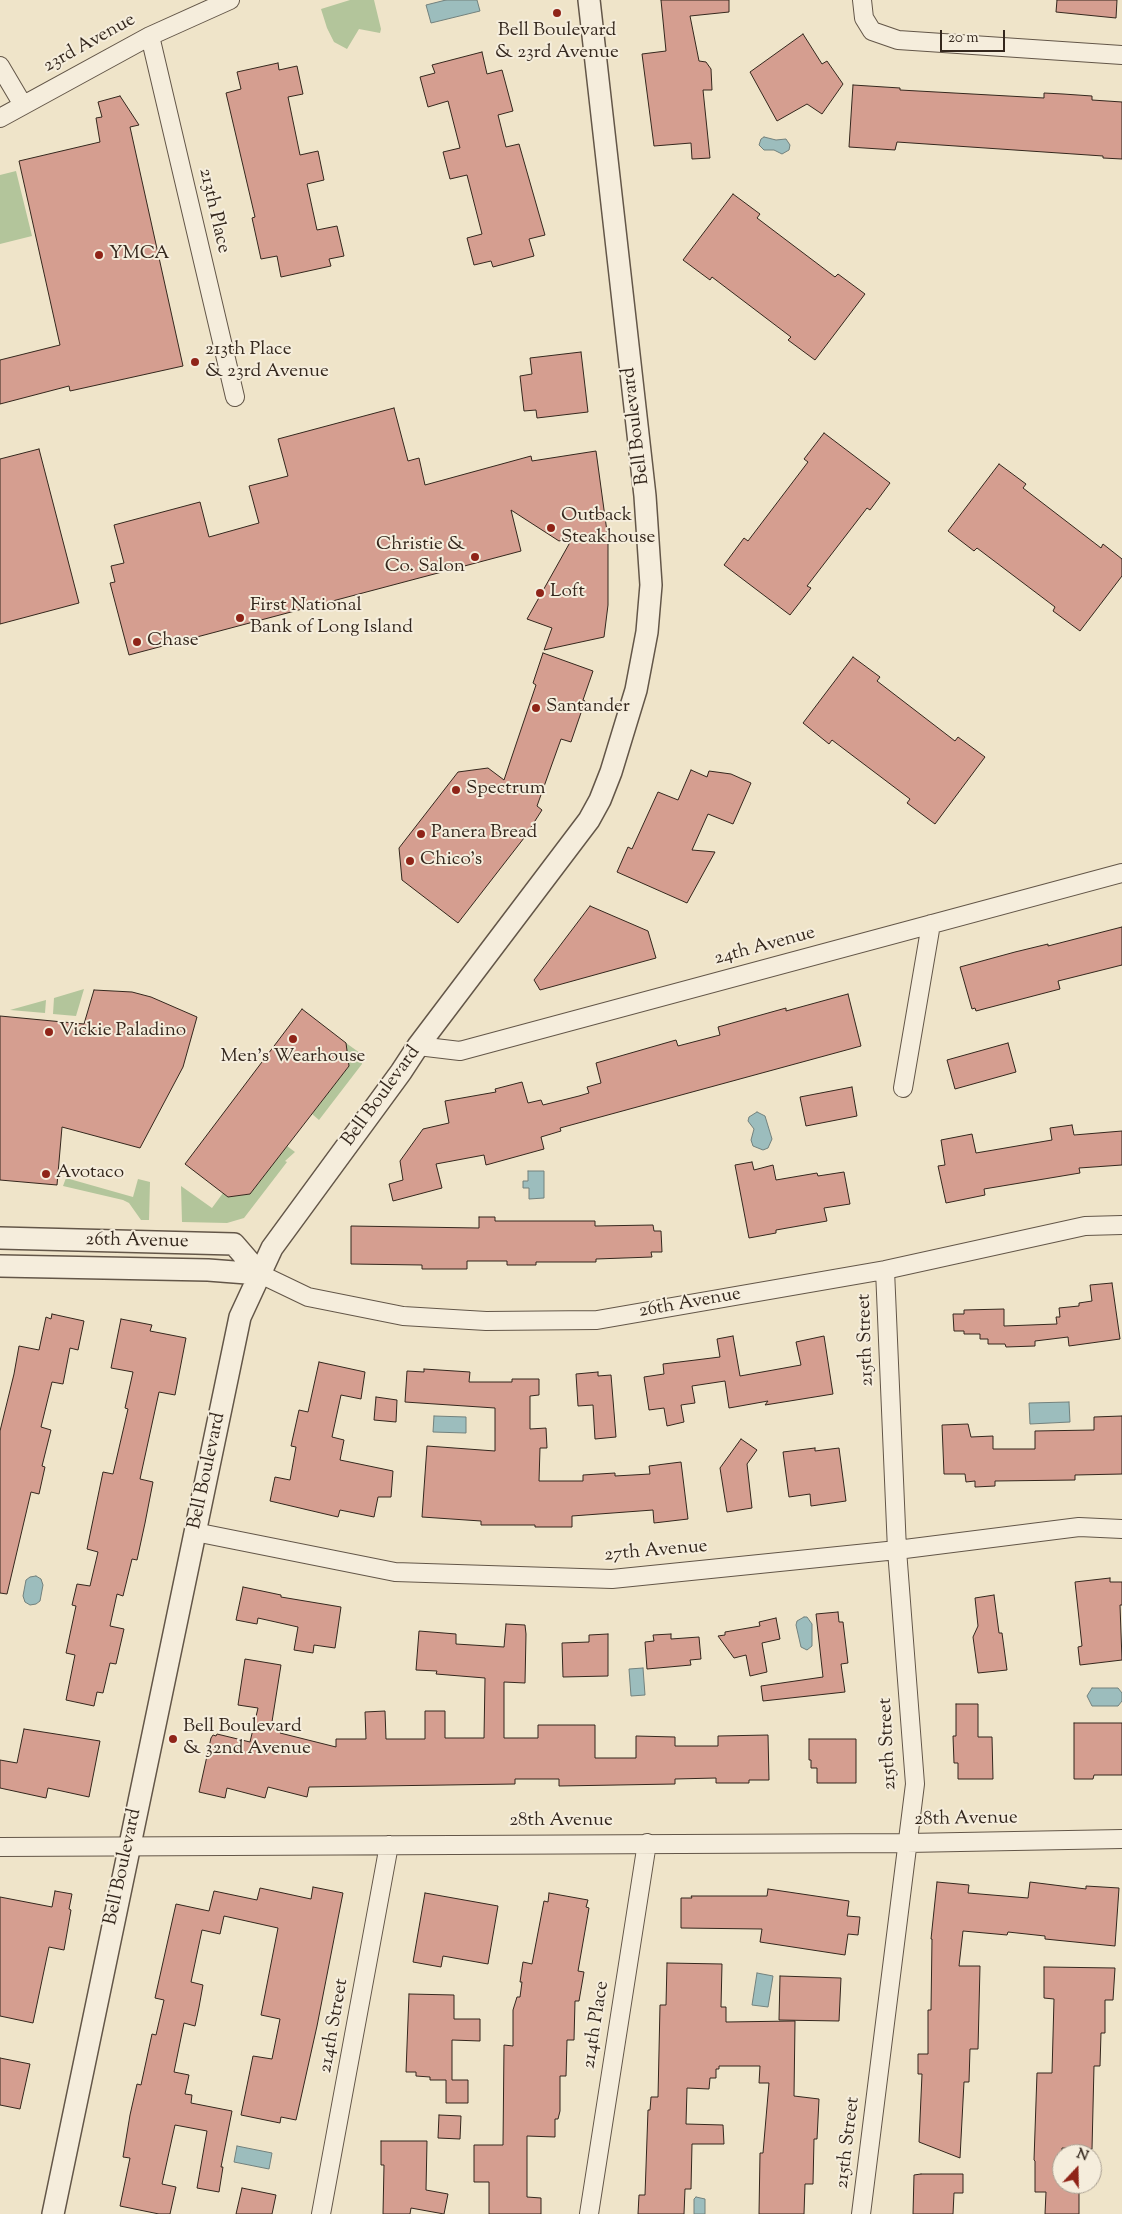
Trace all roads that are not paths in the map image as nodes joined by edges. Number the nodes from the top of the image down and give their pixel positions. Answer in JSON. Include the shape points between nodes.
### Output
{"nodes":[{"id":1,"x":230,"y":0,"type":"edge"},
{"id":2,"x":589,"y":0,"type":"edge"},
{"id":3,"x":862,"y":0,"type":"edge"},
{"id":4,"x":150,"y":36,"type":"junction"},
{"id":5,"x":1122,"y":55,"type":"edge"},
{"id":6,"x":0,"y":66,"type":"edge"},
{"id":7,"x":23,"y":105,"type":"junction"},
{"id":8,"x":0,"y":118,"type":"edge"},
{"id":9,"x":235,"y":397,"type":"dead end"},
{"id":10,"x":1122,"y":872,"type":"edge"},
{"id":11,"x":931,"y":924,"type":"junction"},
{"id":12,"x":418,"y":1046,"type":"junction"},
{"id":13,"x":903,"y":1088,"type":"dead end"},
{"id":14,"x":1122,"y":1225,"type":"edge"},
{"id":15,"x":0,"y":1238,"type":"edge"},
{"id":16,"x":0,"y":1266,"type":"edge"},
{"id":17,"x":885,"y":1270,"type":"junction"},
{"id":18,"x":260,"y":1274,"type":"junction"},
{"id":19,"x":1122,"y":1529,"type":"edge"},
{"id":20,"x":194,"y":1532,"type":"junction"},
{"id":21,"x":897,"y":1550,"type":"junction"},
{"id":22,"x":1122,"y":1839,"type":"edge"},
{"id":23,"x":647,"y":1843,"type":"junction"},
{"id":24,"x":907,"y":1843,"type":"junction"},
{"id":25,"x":390,"y":1845,"type":"junction"},
{"id":26,"x":129,"y":1846,"type":"junction"},
{"id":27,"x":0,"y":1847,"type":"edge"},
{"id":28,"x":53,"y":2214,"type":"edge"},
{"id":29,"x":322,"y":2214,"type":"edge"},
{"id":30,"x":589,"y":2214,"type":"edge"},
{"id":31,"x":861,"y":2214,"type":"edge"}],
"edges":[{"from":1,"to":4,"type":"street","name":"23rd Avenue"},
{"from":2,"to":12,"type":"street","name":"Bell Boulevard","via":[[645,492],[651,585],[647,632],[630,713],[600,800],[589,820]]},
{"from":3,"to":5,"type":"street","via":[[864,18],[872,31],[898,40]]},
{"from":4,"to":7,"type":"street","name":"23rd Avenue"},
{"from":4,"to":9,"type":"street","name":"213th Place"},
{"from":6,"to":7,"type":"street"},
{"from":7,"to":8,"type":"street","name":"23rd Avenue"},
{"from":10,"to":11,"type":"street","name":"24th Avenue"},
{"from":11,"to":12,"type":"street","name":"24th Avenue","via":[[460,1051]]},
{"from":11,"to":13,"type":"street"},
{"from":12,"to":18,"type":"street","name":"Bell Boulevard","via":[[272,1248]]},
{"from":14,"to":17,"type":"street","name":"26th Avenue","via":[[1085,1226]]},
{"from":15,"to":18,"type":"street","name":"26th Avenue","via":[[234,1244]]},
{"from":16,"to":18,"type":"street","name":"26th Avenue"},
{"from":17,"to":18,"type":"street","name":"26th Avenue","via":[[597,1320],[486,1321],[403,1316],[308,1297]]},
{"from":17,"to":21,"type":"street","name":"215th Street"},
{"from":18,"to":20,"type":"street","name":"Bell Boulevard","via":[[240,1317]]},
{"from":19,"to":21,"type":"street","name":"27th Avenue","via":[[1079,1527]]},
{"from":20,"to":21,"type":"street","name":"27th Avenue","via":[[395,1572],[612,1579]]},
{"from":20,"to":26,"type":"street","name":"Bell Boulevard"},
{"from":21,"to":24,"type":"street","name":"215th Street","via":[[915,1784]]},
{"from":22,"to":24,"type":"street","name":"28th Avenue"},
{"from":23,"to":24,"type":"street","name":"28th Avenue"},
{"from":23,"to":25,"type":"street","name":"28th Avenue"},
{"from":23,"to":30,"type":"street","name":"214th Place"},
{"from":24,"to":31,"type":"street","name":"215th Street"},
{"from":25,"to":26,"type":"street","name":"28th Avenue"},
{"from":25,"to":29,"type":"street","name":"214th Street"},
{"from":26,"to":27,"type":"street","name":"28th Avenue"},
{"from":26,"to":28,"type":"street","name":"Bell Boulevard"}]}
